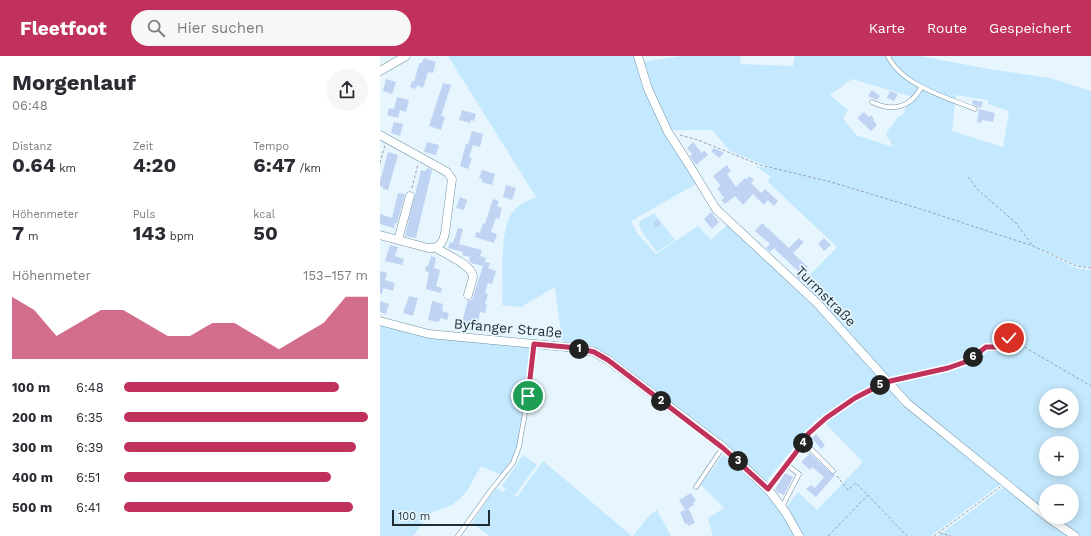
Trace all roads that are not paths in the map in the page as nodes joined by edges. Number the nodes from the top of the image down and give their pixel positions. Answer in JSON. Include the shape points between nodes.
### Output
{"nodes":[{"id":1,"x":638,"y":56,"type":"edge"},
{"id":2,"x":888,"y":56,"type":"edge"},
{"id":3,"x":401,"y":57,"type":"edge"},
{"id":4,"x":380,"y":71,"type":"edge"},
{"id":5,"x":921,"y":88,"type":"junction"},
{"id":6,"x":872,"y":102,"type":"dead end"},
{"id":7,"x":975,"y":109,"type":"dead end"},
{"id":8,"x":383,"y":137,"type":"edge"},
{"id":9,"x":410,"y":196,"type":"road end"},
{"id":10,"x":380,"y":235,"type":"edge"},
{"id":11,"x":398,"y":240,"type":"junction"},
{"id":12,"x":436,"y":248,"type":"junction"},
{"id":13,"x":468,"y":295,"type":"dead end"},
{"id":14,"x":380,"y":320,"type":"edge"},
{"id":15,"x":534,"y":344,"type":"junction"},
{"id":16,"x":723,"y":448,"type":"junction"},
{"id":17,"x":787,"y":465,"type":"junction"},
{"id":18,"x":833,"y":471,"type":"road end"},
{"id":19,"x":696,"y":487,"type":"dead end"},
{"id":20,"x":768,"y":489,"type":"junction"},
{"id":21,"x":782,"y":508,"type":"junction"},
{"id":22,"x":1039,"y":510,"type":"edge"},
{"id":23,"x":1058,"y":524,"type":"edge"},
{"id":24,"x":458,"y":536,"type":"edge"},
{"id":25,"x":799,"y":536,"type":"edge"},
{"id":26,"x":1075,"y":536,"type":"edge"}],
"edges":[{"from":1,"to":22,"type":"street","name":"Turmstraße","via":[[651,95],[668,132],[716,209],[817,303],[907,403]]},
{"from":2,"to":5,"type":"lane","via":[[897,69]]},
{"from":3,"to":4,"type":"street"},
{"from":5,"to":6,"type":"lane","via":[[913,98],[899,107],[885,107]]},
{"from":5,"to":7,"type":"lane"},
{"from":8,"to":12,"type":"street","via":[[447,172],[452,179],[445,233],[442,243]]},
{"from":9,"to":11,"type":"street"},
{"from":10,"to":11,"type":"street"},
{"from":11,"to":12,"type":"street"},
{"from":12,"to":13,"type":"street","via":[[464,264],[471,271]]},
{"from":14,"to":15,"type":"street","name":"Byfanger Straße","via":[[429,334]]},
{"from":15,"to":16,"type":"street","name":"Byfanger Straße","via":[[594,352]]},
{"from":15,"to":24,"type":"lane","via":[[523,425],[513,463]]},
{"from":16,"to":19,"type":"lane"},
{"from":16,"to":20,"type":"street","name":"Byfanger Straße"},
{"from":17,"to":18,"type":"lane","via":[[804,442]]},
{"from":17,"to":20,"type":"lane"},
{"from":17,"to":21,"type":"lane","via":[[799,474]]},
{"from":20,"to":21,"type":"street","name":"Byfanger Straße"},
{"from":21,"to":25,"type":"street","name":"Byfanger Straße"},
{"from":23,"to":26,"type":"street","name":"Turmstraße"}]}
